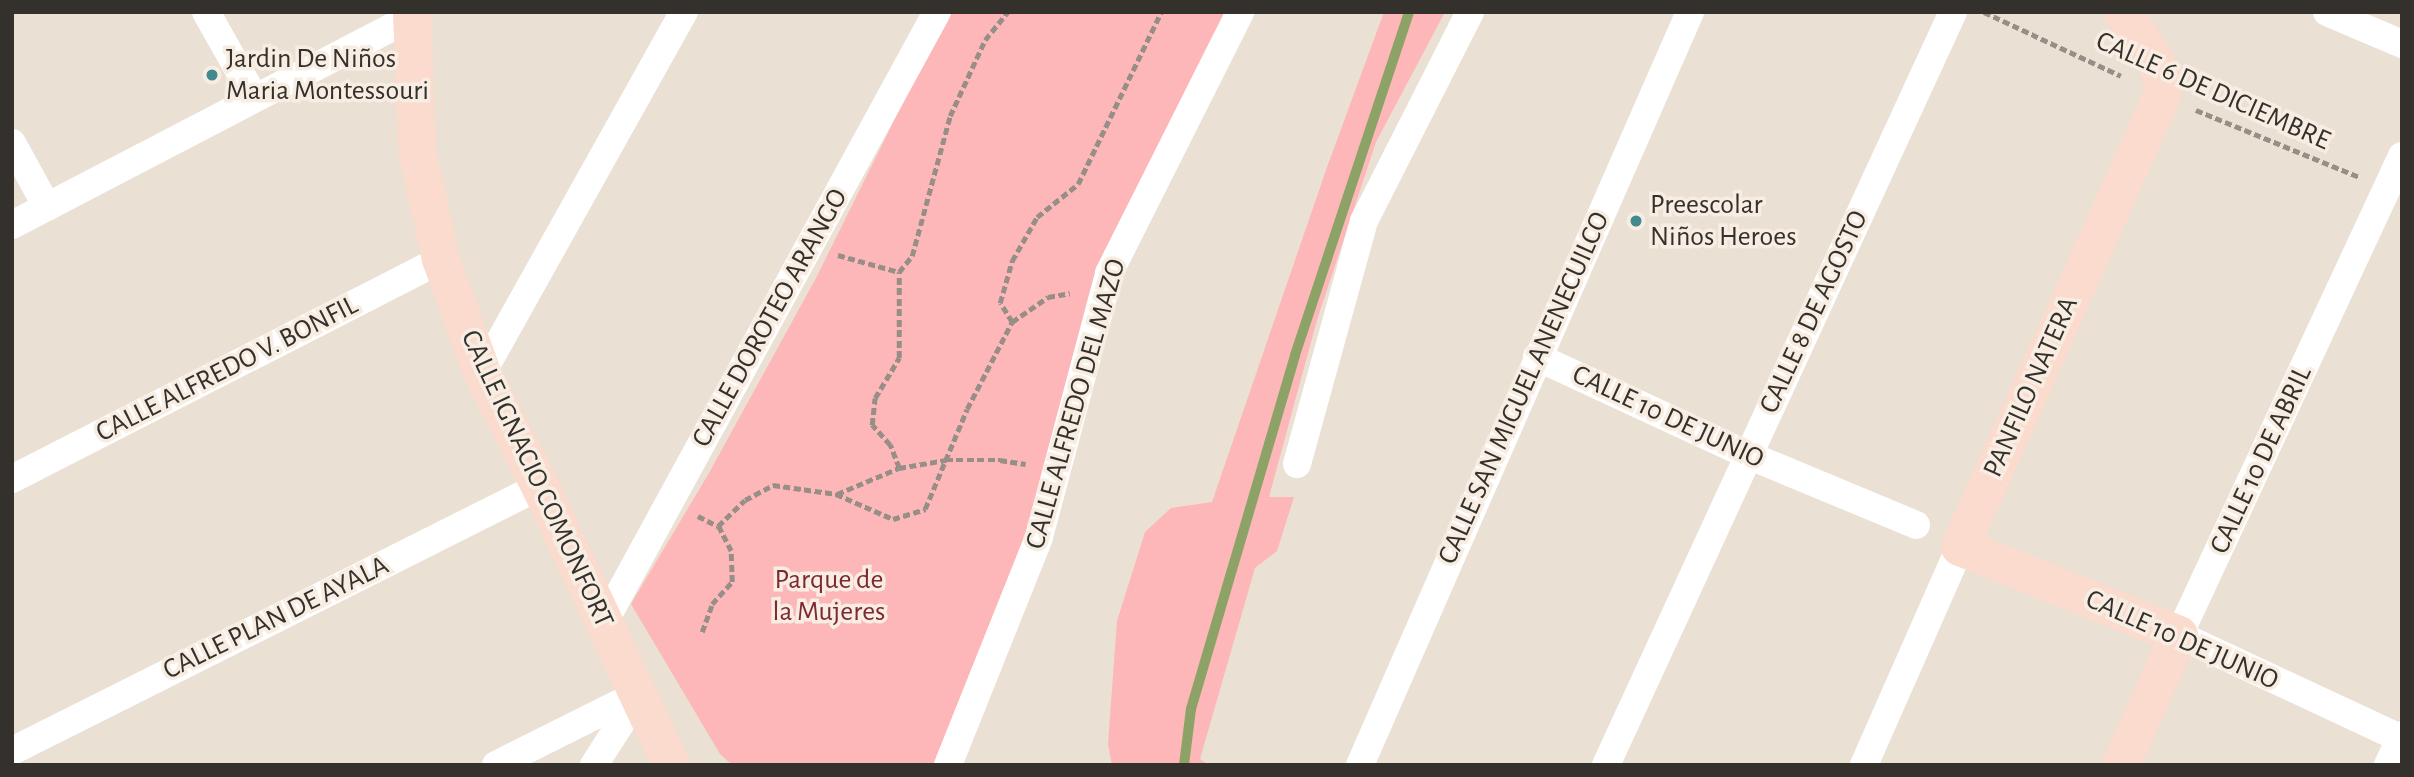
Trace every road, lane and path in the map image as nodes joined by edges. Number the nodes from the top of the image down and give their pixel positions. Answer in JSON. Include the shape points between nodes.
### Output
{"nodes":[{"id":1,"x":206,"y":12,"type":"edge"},
{"id":2,"x":684,"y":12,"type":"edge"},
{"id":3,"x":937,"y":12,"type":"edge"},
{"id":4,"x":1008,"y":12,"type":"edge"},
{"id":5,"x":1161,"y":12,"type":"edge"},
{"id":6,"x":1240,"y":12,"type":"edge"},
{"id":7,"x":1471,"y":12,"type":"edge"},
{"id":8,"x":1690,"y":12,"type":"edge"},
{"id":9,"x":1953,"y":12,"type":"edge"},
{"id":10,"x":1984,"y":12,"type":"edge"},
{"id":11,"x":2123,"y":12,"type":"edge"},
{"id":12,"x":2327,"y":12,"type":"edge"},
{"id":13,"x":412,"y":15,"type":"edge"},
{"id":14,"x":2402,"y":44,"type":"edge"},
{"id":15,"x":2162,"y":96,"type":"junction"},
{"id":16,"x":254,"y":97,"type":"junction"},
{"id":17,"x":12,"y":143,"type":"edge"},
{"id":18,"x":2402,"y":156,"type":"edge"},
{"id":19,"x":2388,"y":189,"type":"junction"},
{"id":20,"x":47,"y":207,"type":"junction"},
{"id":21,"x":12,"y":225,"type":"edge"},
{"id":22,"x":808,"y":248,"type":"junction"},
{"id":23,"x":441,"y":259,"type":"junction"},
{"id":24,"x":899,"y":272,"type":"junction"},
{"id":25,"x":1109,"y":272,"type":"junction"},
{"id":26,"x":1012,"y":323,"type":"junction"},
{"id":27,"x":1537,"y":357,"type":"junction"},
{"id":28,"x":482,"y":373,"type":"junction"},
{"id":29,"x":1748,"y":455,"type":"junction"},
{"id":30,"x":946,"y":460,"type":"junction"},
{"id":31,"x":1297,"y":464,"type":"dead end"},
{"id":32,"x":898,"y":468,"type":"junction"},
{"id":33,"x":1054,"y":478,"type":"junction"},
{"id":34,"x":12,"y":479,"type":"edge"},
{"id":35,"x":540,"y":486,"type":"junction"},
{"id":36,"x":836,"y":494,"type":"junction"},
{"id":37,"x":669,"y":502,"type":"junction"},
{"id":38,"x":1916,"y":525,"type":"dead end"},
{"id":39,"x":719,"y":526,"type":"junction"},
{"id":40,"x":1960,"y":547,"type":"junction"},
{"id":41,"x":603,"y":624,"type":"junction"},
{"id":42,"x":702,"y":632,"type":"dead end"},
{"id":43,"x":2179,"y":635,"type":"junction"},
{"id":44,"x":639,"y":693,"type":"junction"},
{"id":45,"x":2401,"y":737,"type":"edge"},
{"id":46,"x":19,"y":752,"type":"edge"},
{"id":47,"x":1368,"y":762,"type":"edge"},
{"id":48,"x":496,"y":765,"type":"edge"},
{"id":49,"x":594,"y":765,"type":"edge"},
{"id":50,"x":671,"y":765,"type":"edge"},
{"id":51,"x":948,"y":765,"type":"edge"},
{"id":52,"x":1606,"y":765,"type":"edge"},
{"id":53,"x":1864,"y":765,"type":"edge"},
{"id":54,"x":2121,"y":765,"type":"edge"},
{"id":55,"x":2388,"y":765,"type":"edge"}],
"edges":[{"from":1,"to":16,"type":"street"},
{"from":2,"to":28,"type":"street"},
{"from":3,"to":22,"type":"street","name":"CALLE DOROTEO ARANGO"},
{"from":4,"to":24,"type":"path","via":[[985,40],[950,116],[912,256]]},
{"from":5,"to":26,"type":"path","via":[[1078,184],[1037,217],[1012,261],[1000,303]]},
{"from":6,"to":25,"type":"street","name":"CALLE ALFREDO DEL MAZO"},
{"from":7,"to":31,"type":"street","via":[[1364,221]]},
{"from":8,"to":27,"type":"street","name":"CALLE SAN MIGUEL ANENECUILCO"},
{"from":9,"to":29,"type":"street","name":"CALLE 8 DE AGOSTO"},
{"from":10,"to":15,"type":"path","name":"CALLE 6 DE DICIEMBRE"},
{"from":11,"to":15,"type":"street","via":[[2161,74]]},
{"from":12,"to":14,"type":"street"},
{"from":13,"to":16,"type":"street"},
{"from":13,"to":23,"type":"street","name":"CALLE IGNACIO COMONFORT","via":[[417,150]]},
{"from":15,"to":19,"type":"path","name":"CALLE 6 DE DICIEMBRE"},
{"from":15,"to":40,"type":"street","name":"PANFILO NATERA"},
{"from":16,"to":20,"type":"street"},
{"from":17,"to":20,"type":"street"},
{"from":18,"to":19,"type":"street","name":"CALLE 10 DE ABRIL"},
{"from":19,"to":43,"type":"street","name":"CALLE 10 DE ABRIL"},
{"from":20,"to":21,"type":"street"},
{"from":22,"to":24,"type":"path"},
{"from":22,"to":37,"type":"street","name":"CALLE DOROTEO ARANGO"},
{"from":23,"to":28,"type":"street","name":"CALLE IGNACIO COMONFORT"},
{"from":23,"to":34,"type":"street","name":"CALLE ALFREDO V. BONFIL"},
{"from":24,"to":32,"type":"path","via":[[899,358],[875,398],[872,425],[890,445]]},
{"from":25,"to":26,"type":"path","via":[[1066,295],[1048,297]]},
{"from":25,"to":33,"type":"street","name":"CALLE ALFREDO DEL MAZO"},
{"from":26,"to":30,"type":"path"},
{"from":27,"to":29,"type":"street","name":"CALLE 10 DE JUNIO"},
{"from":27,"to":47,"type":"street","name":"CALLE SAN MIGUEL ANENECUILCO"},
{"from":28,"to":35,"type":"street","name":"CALLE IGNACIO COMONFORT"},
{"from":29,"to":38,"type":"street","name":"CALLE 10 DE JUNIO"},
{"from":29,"to":52,"type":"street","name":"CALLE 8 DE AGOSTO"},
{"from":30,"to":32,"type":"path"},
{"from":30,"to":33,"type":"path","via":[[1011,461],[1032,465]]},
{"from":30,"to":36,"type":"path","via":[[925,509],[892,519]]},
{"from":32,"to":36,"type":"path"},
{"from":33,"to":51,"type":"street","name":"CALLE ALFREDO DEL MAZO","via":[[1039,537]]},
{"from":35,"to":41,"type":"street","name":"CALLE IGNACIO COMONFORT"},
{"from":35,"to":46,"type":"street","name":"CALLE PLAN DE AYALA"},
{"from":36,"to":39,"type":"path","via":[[773,485],[746,500]]},
{"from":37,"to":39,"type":"path"},
{"from":37,"to":41,"type":"street","name":"CALLE DOROTEO ARANGO"},
{"from":39,"to":42,"type":"path","via":[[731,551],[732,582],[712,604]]},
{"from":40,"to":43,"type":"street","name":"CALLE 10 DE JUNIO"},
{"from":40,"to":53,"type":"street","name":"PANFILO NATERA"},
{"from":41,"to":44,"type":"street","name":"CALLE IGNACIO COMONFORT"},
{"from":43,"to":45,"type":"street","name":"CALLE 10 DE JUNIO"},
{"from":43,"to":54,"type":"street","name":"CALLE 10 DE ABRIL"},
{"from":44,"to":48,"type":"street"},
{"from":44,"to":49,"type":"street"},
{"from":44,"to":50,"type":"street","name":"CALLE IGNACIO COMONFORT"},
{"from":45,"to":55,"type":"street"}]}
